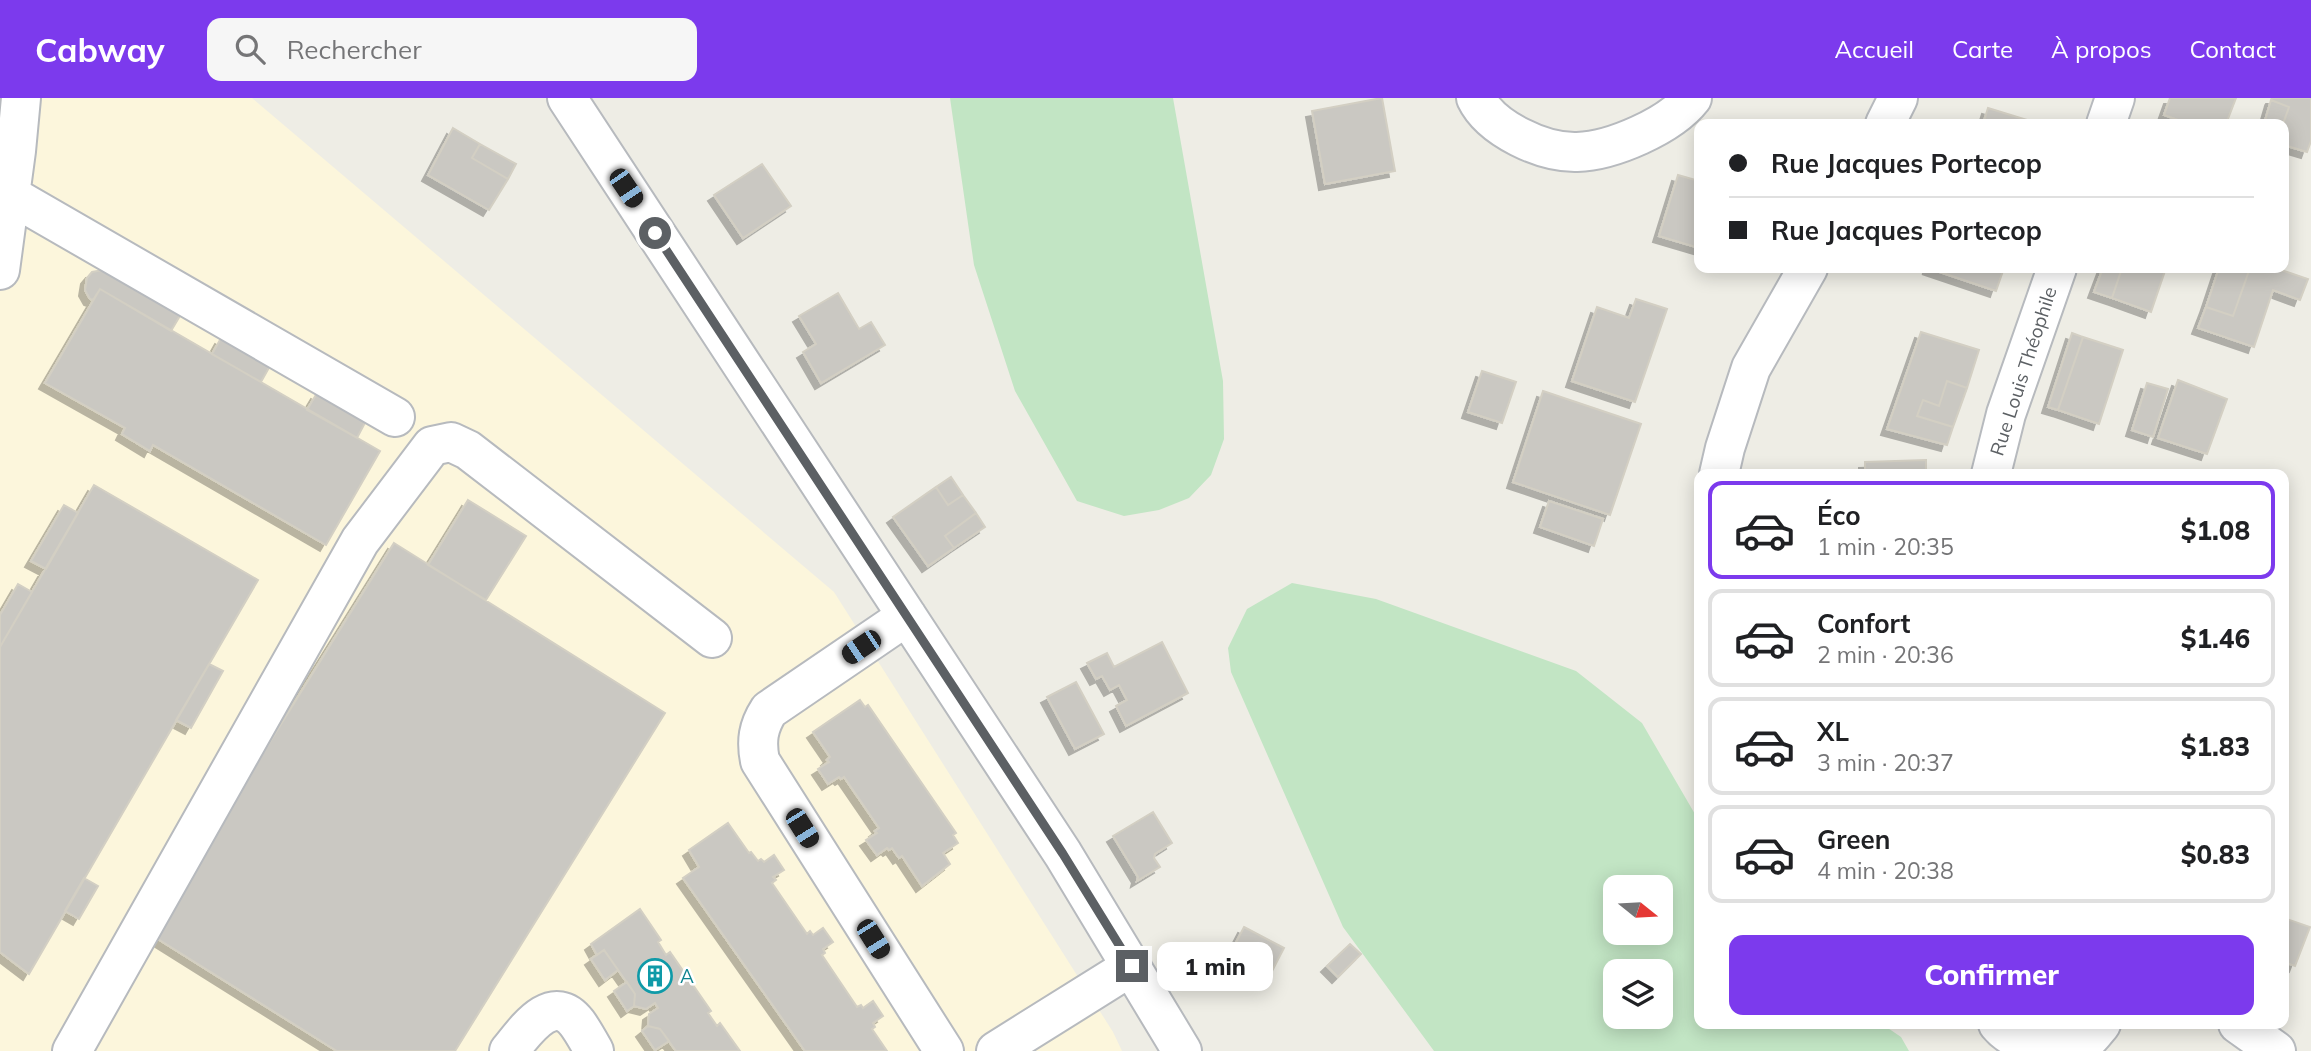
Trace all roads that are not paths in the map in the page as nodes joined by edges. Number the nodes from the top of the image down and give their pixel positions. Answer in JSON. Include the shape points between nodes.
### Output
{"nodes":[{"id":1,"x":21,"y":98,"type":"edge"},
{"id":2,"x":567,"y":98,"type":"edge"},
{"id":3,"x":1476,"y":98,"type":"edge"},
{"id":4,"x":1692,"y":98,"type":"edge"},
{"id":5,"x":1898,"y":98,"type":"edge"},
{"id":6,"x":2115,"y":98,"type":"edge"},
{"id":7,"x":1888,"y":119,"type":"edge"},
{"id":8,"x":2108,"y":119,"type":"edge"},
{"id":9,"x":10,"y":195,"type":"junction"},
{"id":10,"x":0,"y":271,"type":"edge"},
{"id":11,"x":1805,"y":273,"type":"edge"},
{"id":12,"x":2055,"y":273,"type":"edge"},
{"id":13,"x":395,"y":417,"type":"dead end"},
{"id":14,"x":1720,"y":469,"type":"edge"},
{"id":15,"x":1992,"y":469,"type":"edge"},
{"id":16,"x":906,"y":616,"type":"junction"},
{"id":17,"x":712,"y":638,"type":"dead end"},
{"id":18,"x":1132,"y":966,"type":"junction"},
{"id":19,"x":2002,"y":1029,"type":"edge"},
{"id":20,"x":2096,"y":1029,"type":"edge"},
{"id":21,"x":2245,"y":1029,"type":"edge"},
{"id":22,"x":72,"y":1051,"type":"edge"},
{"id":23,"x":509,"y":1051,"type":"edge"},
{"id":24,"x":594,"y":1051,"type":"edge"},
{"id":25,"x":944,"y":1051,"type":"edge"},
{"id":26,"x":996,"y":1051,"type":"edge"},
{"id":27,"x":1182,"y":1051,"type":"edge"},
{"id":28,"x":2276,"y":1051,"type":"edge"}],
"edges":[{"from":1,"to":9,"type":"street"},
{"from":2,"to":16,"type":"street"},
{"from":3,"to":4,"type":"street","via":[[1491,120],[1505,130],[1575,152],[1600,148],[1655,127]]},
{"from":5,"to":7,"type":"street"},
{"from":6,"to":8,"type":"street"},
{"from":9,"to":10,"type":"street"},
{"from":9,"to":13,"type":"street"},
{"from":11,"to":14,"type":"street","via":[[1751,368]]},
{"from":12,"to":15,"type":"street","name":"Rue Louis Théophile","via":[[2006,414]]},
{"from":16,"to":18,"type":"street"},
{"from":16,"to":25,"type":"street","via":[[769,710],[757,747],[760,761]]},
{"from":17,"to":22,"type":"street","via":[[468,450],[451,442],[432,446],[360,541]]},
{"from":18,"to":26,"type":"street"},
{"from":18,"to":27,"type":"street"},
{"from":19,"to":20,"type":"street","via":[[2019,1043],[2051,1051],[2082,1044]]},
{"from":21,"to":28,"type":"street"},
{"from":23,"to":24,"type":"street","via":[[537,1018],[554,1011],[570,1016]]}]}
